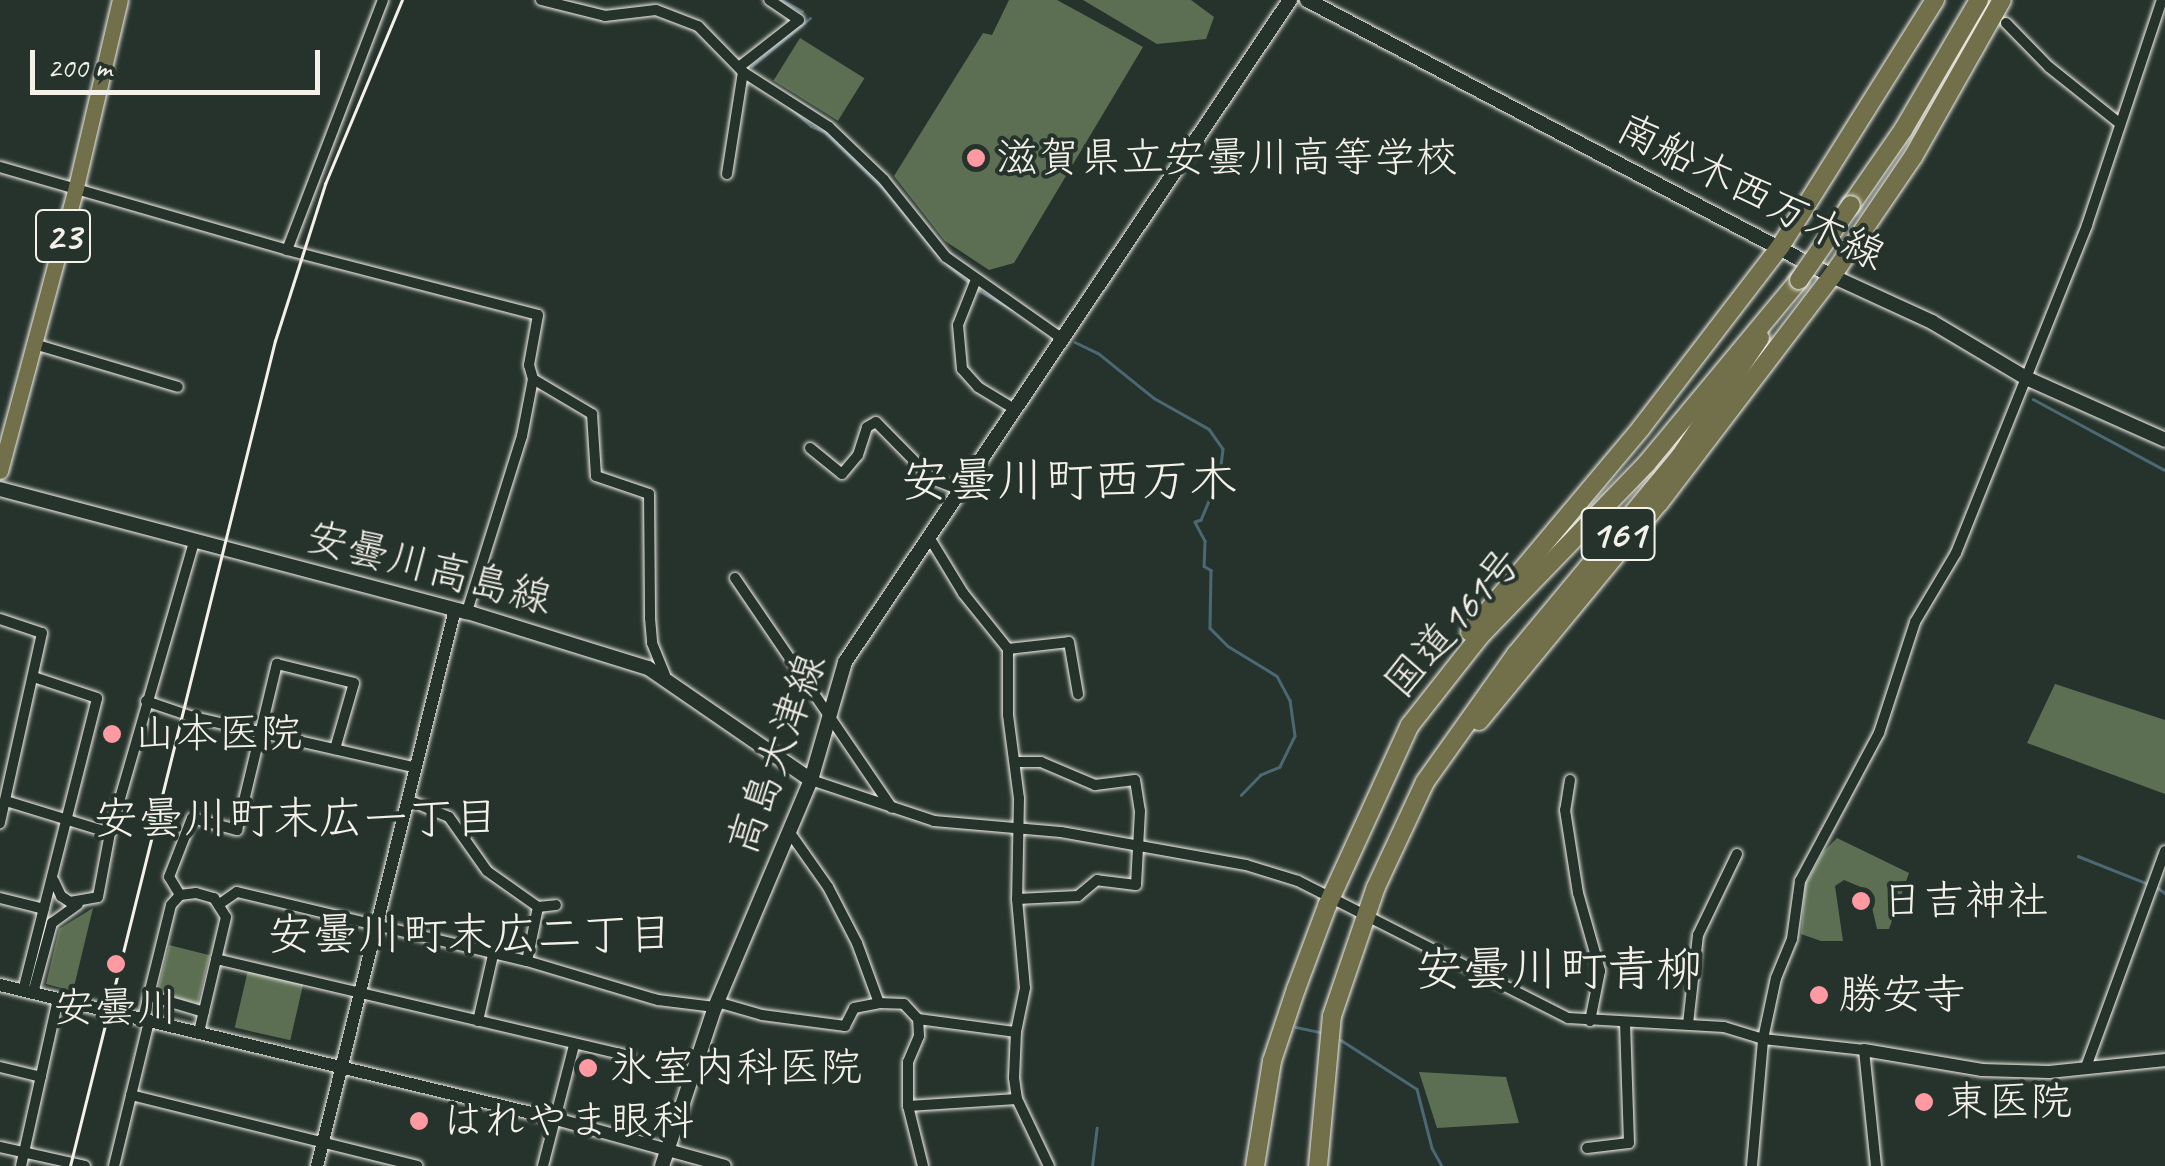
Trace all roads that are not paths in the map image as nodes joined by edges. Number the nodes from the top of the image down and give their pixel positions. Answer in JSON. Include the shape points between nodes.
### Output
{"nodes":[{"id":1,"x":120,"y":0,"type":"edge"},
{"id":2,"x":383,"y":0,"type":"edge"},
{"id":3,"x":541,"y":0,"type":"edge"},
{"id":4,"x":768,"y":0,"type":"edge"},
{"id":5,"x":1290,"y":0,"type":"edge"},
{"id":6,"x":1307,"y":0,"type":"edge"},
{"id":7,"x":1935,"y":0,"type":"edge"},
{"id":8,"x":1979,"y":0,"type":"edge"},
{"id":9,"x":2002,"y":0,"type":"edge"},
{"id":10,"x":2162,"y":0,"type":"edge"},
{"id":11,"x":2006,"y":23,"type":"dead end"},
{"id":12,"x":741,"y":70,"type":"junction"},
{"id":13,"x":2118,"y":122,"type":"junction"},
{"id":14,"x":0,"y":167,"type":"edge"},
{"id":15,"x":727,"y":174,"type":"dead end"},
{"id":16,"x":76,"y":187,"type":"junction"},
{"id":17,"x":1780,"y":247,"type":"junction"},
{"id":18,"x":287,"y":250,"type":"junction"},
{"id":19,"x":1832,"y":276,"type":"junction"},
{"id":20,"x":976,"y":282,"type":"junction"},
{"id":21,"x":1780,"y":302,"type":"junction"},
{"id":22,"x":1064,"y":340,"type":"junction"},
{"id":23,"x":34,"y":344,"type":"junction"},
{"id":24,"x":2026,"y":378,"type":"junction"},
{"id":25,"x":534,"y":379,"type":"junction"},
{"id":26,"x":178,"y":388,"type":"dead end"},
{"id":27,"x":1016,"y":410,"type":"junction"},
{"id":28,"x":2165,"y":440,"type":"edge"},
{"id":29,"x":810,"y":448,"type":"dead end"},
{"id":30,"x":0,"y":471,"type":"edge"},
{"id":31,"x":0,"y":489,"type":"edge"},
{"id":32,"x":961,"y":490,"type":"junction"},
{"id":33,"x":929,"y":537,"type":"junction"},
{"id":34,"x":194,"y":542,"type":"junction"},
{"id":35,"x":735,"y":578,"type":"dead end"},
{"id":36,"x":461,"y":611,"type":"junction"},
{"id":37,"x":0,"y":619,"type":"edge"},
{"id":38,"x":1008,"y":649,"type":"junction"},
{"id":39,"x":665,"y":676,"type":"junction"},
{"id":40,"x":34,"y":677,"type":"junction"},
{"id":41,"x":1432,"y":692,"type":"junction"},
{"id":42,"x":1078,"y":694,"type":"dead end"},
{"id":43,"x":146,"y":701,"type":"junction"},
{"id":44,"x":829,"y":718,"type":"junction"},
{"id":45,"x":262,"y":733,"type":"junction"},
{"id":46,"x":335,"y":750,"type":"junction"},
{"id":47,"x":1442,"y":755,"type":"junction"},
{"id":48,"x":1015,"y":762,"type":"junction"},
{"id":49,"x":413,"y":767,"type":"junction"},
{"id":50,"x":810,"y":780,"type":"junction"},
{"id":51,"x":1570,"y":780,"type":"dead end"},
{"id":52,"x":408,"y":800,"type":"junction"},
{"id":53,"x":6,"y":801,"type":"junction"},
{"id":54,"x":893,"y":810,"type":"junction"},
{"id":55,"x":66,"y":820,"type":"junction"},
{"id":56,"x":0,"y":823,"type":"edge"},
{"id":57,"x":1018,"y":826,"type":"junction"},
{"id":58,"x":790,"y":832,"type":"junction"},
{"id":59,"x":110,"y":833,"type":"junction"},
{"id":60,"x":1138,"y":848,"type":"junction"},
{"id":61,"x":2165,"y":851,"type":"edge"},
{"id":62,"x":1737,"y":854,"type":"dead end"},
{"id":63,"x":54,"y":881,"type":"junction"},
{"id":64,"x":180,"y":895,"type":"junction"},
{"id":65,"x":1331,"y":897,"type":"junction"},
{"id":66,"x":0,"y":898,"type":"edge"},
{"id":67,"x":1017,"y":900,"type":"junction"},
{"id":68,"x":78,"y":904,"type":"junction"},
{"id":69,"x":221,"y":904,"type":"junction"},
{"id":70,"x":556,"y":905,"type":"dead end"},
{"id":71,"x":538,"y":907,"type":"junction"},
{"id":72,"x":44,"y":909,"type":"junction"},
{"id":73,"x":1365,"y":915,"type":"junction"},
{"id":74,"x":375,"y":923,"type":"junction"},
{"id":75,"x":493,"y":955,"type":"junction"},
{"id":76,"x":216,"y":959,"type":"junction"},
{"id":77,"x":527,"y":961,"type":"junction"},
{"id":78,"x":0,"y":986,"type":"edge"},
{"id":79,"x":28,"y":992,"type":"junction"},
{"id":80,"x":359,"y":992,"type":"junction"},
{"id":81,"x":150,"y":996,"type":"junction"},
{"id":82,"x":58,"y":999,"type":"junction"},
{"id":83,"x":879,"y":1003,"type":"junction"},
{"id":84,"x":716,"y":1004,"type":"junction"},
{"id":85,"x":204,"y":1012,"type":"junction"},
{"id":86,"x":918,"y":1019,"type":"junction"},
{"id":87,"x":146,"y":1020,"type":"junction"},
{"id":88,"x":478,"y":1020,"type":"junction"},
{"id":89,"x":1590,"y":1020,"type":"junction"},
{"id":90,"x":1625,"y":1023,"type":"junction"},
{"id":91,"x":1688,"y":1024,"type":"junction"},
{"id":92,"x":200,"y":1032,"type":"junction"},
{"id":93,"x":1016,"y":1032,"type":"junction"},
{"id":94,"x":1763,"y":1039,"type":"junction"},
{"id":95,"x":574,"y":1045,"type":"junction"},
{"id":96,"x":1864,"y":1050,"type":"junction"},
{"id":97,"x":630,"y":1056,"type":"dead end"},
{"id":98,"x":2165,"y":1060,"type":"edge"},
{"id":99,"x":342,"y":1067,"type":"junction"},
{"id":100,"x":2086,"y":1067,"type":"junction"},
{"id":101,"x":0,"y":1068,"type":"edge"},
{"id":102,"x":41,"y":1078,"type":"junction"},
{"id":103,"x":131,"y":1095,"type":"junction"},
{"id":104,"x":1017,"y":1098,"type":"junction"},
{"id":105,"x":908,"y":1106,"type":"junction"},
{"id":106,"x":556,"y":1119,"type":"junction"},
{"id":107,"x":323,"y":1141,"type":"junction"},
{"id":108,"x":0,"y":1147,"type":"edge"},
{"id":109,"x":668,"y":1148,"type":"junction"},
{"id":110,"x":1587,"y":1148,"type":"dead end"},
{"id":111,"x":24,"y":1152,"type":"junction"},
{"id":112,"x":21,"y":1166,"type":"edge"},
{"id":113,"x":85,"y":1166,"type":"edge"},
{"id":114,"x":114,"y":1166,"type":"edge"},
{"id":115,"x":317,"y":1166,"type":"edge"},
{"id":116,"x":417,"y":1166,"type":"edge"},
{"id":117,"x":543,"y":1166,"type":"edge"},
{"id":118,"x":662,"y":1166,"type":"edge"},
{"id":119,"x":725,"y":1166,"type":"edge"},
{"id":120,"x":923,"y":1166,"type":"edge"},
{"id":121,"x":1049,"y":1166,"type":"edge"},
{"id":122,"x":1255,"y":1166,"type":"edge"},
{"id":123,"x":1318,"y":1166,"type":"edge"},
{"id":124,"x":1752,"y":1166,"type":"edge"},
{"id":125,"x":1876,"y":1166,"type":"edge"}],
"edges":[{"from":1,"to":16,"type":"main road","number":"23"},
{"from":2,"to":18,"type":"street"},
{"from":3,"to":12,"type":"street","via":[[604,16],[671,13],[698,26]]},
{"from":4,"to":12,"type":"street","via":[[799,20]]},
{"from":5,"to":22,"type":"main road","name":"高島大津線"},
{"from":6,"to":17,"type":"main road","name":"南船木西万木線"},
{"from":7,"to":17,"type":"highway"},
{"from":8,"to":21,"type":"highway","name":"国道161号","number":"161","bridge":true,"via":[[1902,130]]},
{"from":9,"to":19,"type":"highway","via":[[1912,156]]},
{"from":10,"to":13,"type":"street"},
{"from":11,"to":13,"type":"street"},
{"from":12,"to":15,"type":"street"},
{"from":12,"to":20,"type":"street","via":[[829,127]]},
{"from":13,"to":24,"type":"street","via":[[2087,225]]},
{"from":14,"to":16,"type":"street"},
{"from":16,"to":18,"type":"street"},
{"from":16,"to":23,"type":"main road","number":"23"},
{"from":17,"to":19,"type":"main road","name":"南船木西万木線"},
{"from":17,"to":41,"type":"highway","via":[[1641,428],[1473,627]]},
{"from":18,"to":25,"type":"street","via":[[538,315],[529,365]]},
{"from":19,"to":24,"type":"main road","name":"南船木西万木線","via":[[1932,322]]},
{"from":19,"to":47,"type":"highway","via":[[1529,664]]},
{"from":20,"to":22,"type":"street"},
{"from":20,"to":27,"type":"street","via":[[958,325],[962,369]]},
{"from":21,"to":41,"type":"highway","name":"国道161号","number":"161","via":[[1647,463]]},
{"from":21,"to":47,"type":"highway","name":"国道161号","number":"161","via":[[1679,458],[1516,654]]},
{"from":22,"to":27,"type":"main road","name":"高島大津線"},
{"from":23,"to":26,"type":"street"},
{"from":23,"to":30,"type":"main road","number":"23"},
{"from":24,"to":28,"type":"main road","name":"南船木西万木線"},
{"from":24,"to":94,"type":"street","via":[[1956,554],[1915,622],[1879,732],[1800,882],[1792,939]]},
{"from":25,"to":36,"type":"street","via":[[515,466]]},
{"from":25,"to":39,"type":"street","via":[[592,414],[596,476],[649,494],[651,630]]},
{"from":27,"to":32,"type":"main road","name":"高島大津線"},
{"from":29,"to":32,"type":"street","via":[[842,474],[876,422],[932,479]]},
{"from":31,"to":34,"type":"main road","name":"安曇川高島線"},
{"from":32,"to":33,"type":"main road","name":"高島大津線"},
{"from":33,"to":38,"type":"street"},
{"from":33,"to":44,"type":"main road","name":"高島大津線","via":[[845,662]]},
{"from":34,"to":36,"type":"main road","name":"安曇川高島線"},
{"from":34,"to":43,"type":"street"},
{"from":35,"to":44,"type":"street"},
{"from":36,"to":39,"type":"main road","name":"安曇川高島線"},
{"from":36,"to":49,"type":"street"},
{"from":37,"to":40,"type":"street","via":[[42,632]]},
{"from":38,"to":42,"type":"street","via":[[1070,642]]},
{"from":38,"to":48,"type":"street"},
{"from":39,"to":50,"type":"main road","name":"安曇川高島線"},
{"from":40,"to":53,"type":"street"},
{"from":40,"to":55,"type":"street","via":[[97,698]]},
{"from":41,"to":65,"type":"highway","name":"国道161号","number":"161","via":[[1398,747]]},
{"from":43,"to":45,"type":"street"},
{"from":43,"to":59,"type":"street"},
{"from":44,"to":50,"type":"main road","name":"高島大津線"},
{"from":44,"to":54,"type":"street"},
{"from":45,"to":46,"type":"street"},
{"from":45,"to":46,"type":"street","via":[[277,664],[354,683]]},
{"from":45,"to":64,"type":"street","via":[[238,830],[192,818],[169,877]]},
{"from":46,"to":49,"type":"street"},
{"from":47,"to":73,"type":"highway","name":"国道161号","number":"161"},
{"from":48,"to":57,"type":"street"},
{"from":48,"to":60,"type":"street","via":[[1041,762],[1095,784],[1135,780]]},
{"from":49,"to":52,"type":"street"},
{"from":50,"to":54,"type":"street"},
{"from":50,"to":58,"type":"main road","name":"高島大津線"},
{"from":51,"to":89,"type":"street","via":[[1565,810],[1600,971]]},
{"from":52,"to":71,"type":"street","via":[[449,816],[487,871]]},
{"from":52,"to":74,"type":"street"},
{"from":53,"to":55,"type":"street"},
{"from":53,"to":56,"type":"street"},
{"from":54,"to":57,"type":"street","via":[[958,825]]},
{"from":55,"to":59,"type":"street"},
{"from":55,"to":63,"type":"street"},
{"from":57,"to":60,"type":"street"},
{"from":57,"to":67,"type":"street"},
{"from":58,"to":83,"type":"street","via":[[828,887]]},
{"from":58,"to":84,"type":"main road","name":"高島大津線"},
{"from":59,"to":68,"type":"street","via":[[98,898]]},
{"from":60,"to":65,"type":"street","via":[[1246,865]]},
{"from":60,"to":67,"type":"street","via":[[1136,885],[1098,880],[1078,896]]},
{"from":61,"to":100,"type":"street"},
{"from":62,"to":91,"type":"street","via":[[1698,936]]},
{"from":63,"to":68,"type":"street","via":[[61,896]]},
{"from":63,"to":72,"type":"street"},
{"from":64,"to":69,"type":"street","via":[[196,893]]},
{"from":64,"to":81,"type":"street","via":[[171,905]]},
{"from":65,"to":73,"type":"street"},
{"from":65,"to":122,"type":"highway","name":"国道161号","number":"161","via":[[1279,1036]]},
{"from":66,"to":72,"type":"street"},
{"from":67,"to":93,"type":"street","via":[[1025,988]]},
{"from":68,"to":79,"type":"street","via":[[52,923]]},
{"from":69,"to":74,"type":"street","via":[[238,892]]},
{"from":69,"to":76,"type":"street","via":[[226,918]]},
{"from":70,"to":71,"type":"street"},
{"from":71,"to":77,"type":"street"},
{"from":72,"to":79,"type":"street"},
{"from":73,"to":89,"type":"street","via":[[1530,1001]]},
{"from":73,"to":123,"type":"highway","name":"国道161号","number":"161","via":[[1332,1016]]},
{"from":74,"to":75,"type":"street"},
{"from":74,"to":80,"type":"street"},
{"from":75,"to":77,"type":"street"},
{"from":75,"to":88,"type":"street"},
{"from":76,"to":80,"type":"street"},
{"from":76,"to":85,"type":"street"},
{"from":77,"to":84,"type":"street","via":[[658,1000]]},
{"from":78,"to":79,"type":"street"},
{"from":79,"to":82,"type":"street"},
{"from":80,"to":88,"type":"street"},
{"from":80,"to":99,"type":"street"},
{"from":81,"to":85,"type":"street"},
{"from":81,"to":87,"type":"street"},
{"from":82,"to":87,"type":"street"},
{"from":82,"to":102,"type":"street"},
{"from":83,"to":84,"type":"street","via":[[854,1008],[845,1026]]},
{"from":83,"to":86,"type":"street","via":[[904,1004]]},
{"from":84,"to":109,"type":"main road","name":"高島大津線"},
{"from":85,"to":92,"type":"street"},
{"from":86,"to":93,"type":"street"},
{"from":86,"to":105,"type":"street","via":[[908,1062]]},
{"from":87,"to":92,"type":"street"},
{"from":87,"to":103,"type":"street"},
{"from":88,"to":95,"type":"street"},
{"from":89,"to":90,"type":"street"},
{"from":90,"to":91,"type":"street"},
{"from":90,"to":110,"type":"street","via":[[1629,1143]]},
{"from":91,"to":94,"type":"street"},
{"from":92,"to":99,"type":"street"},
{"from":93,"to":104,"type":"street"},
{"from":94,"to":96,"type":"street"},
{"from":94,"to":124,"type":"street"},
{"from":95,"to":97,"type":"street"},
{"from":95,"to":106,"type":"street"},
{"from":96,"to":100,"type":"street","via":[[1982,1070]]},
{"from":96,"to":125,"type":"street"},
{"from":98,"to":100,"type":"street"},
{"from":99,"to":106,"type":"street"},
{"from":99,"to":107,"type":"street"},
{"from":101,"to":102,"type":"street"},
{"from":102,"to":111,"type":"street"},
{"from":103,"to":107,"type":"street"},
{"from":103,"to":114,"type":"street"},
{"from":104,"to":105,"type":"street"},
{"from":104,"to":121,"type":"street"},
{"from":105,"to":120,"type":"street"},
{"from":106,"to":109,"type":"street"},
{"from":106,"to":117,"type":"street"},
{"from":107,"to":115,"type":"street"},
{"from":107,"to":116,"type":"street"},
{"from":108,"to":111,"type":"street"},
{"from":109,"to":118,"type":"main road","name":"高島大津線"},
{"from":109,"to":119,"type":"street"},
{"from":111,"to":112,"type":"street"},
{"from":111,"to":113,"type":"street"}]}
